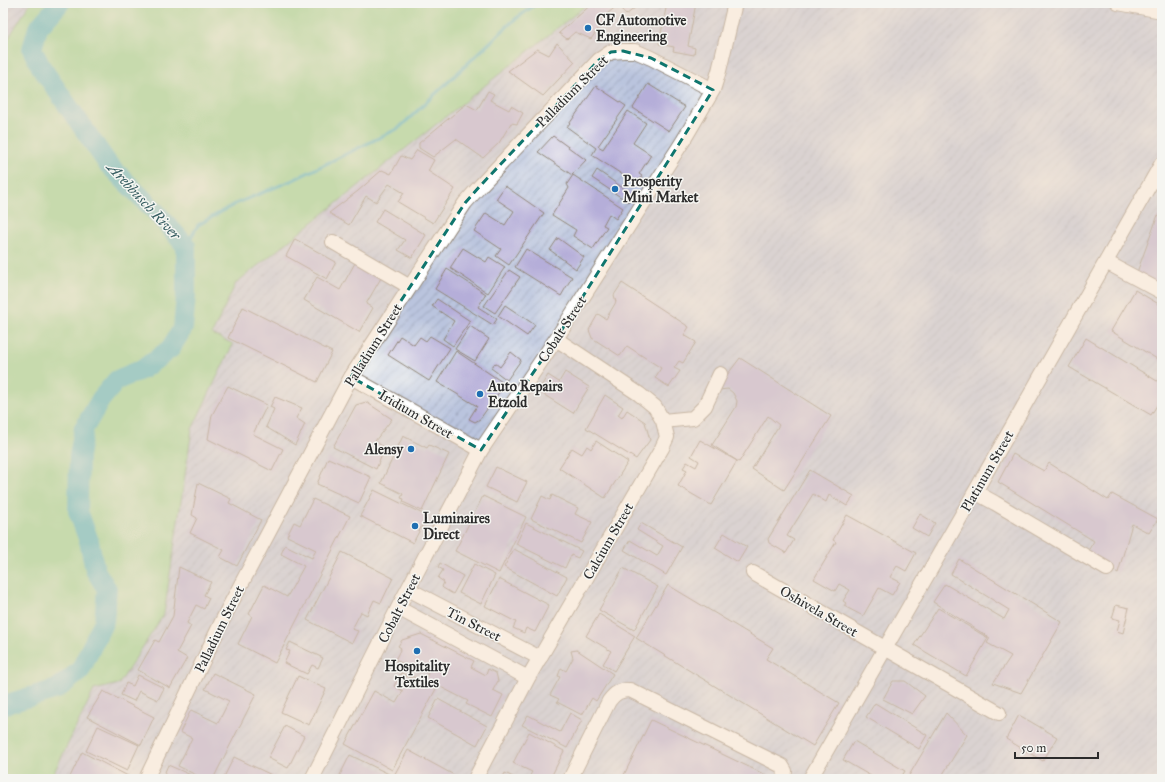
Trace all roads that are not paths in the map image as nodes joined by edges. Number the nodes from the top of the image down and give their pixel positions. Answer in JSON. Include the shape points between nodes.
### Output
{"nodes":[{"id":1,"x":735,"y":3,"type":"edge"},
{"id":2,"x":1118,"y":3,"type":"edge"},
{"id":3,"x":1162,"y":12,"type":"edge"},
{"id":4,"x":713,"y":90,"type":"junction"},
{"id":5,"x":1162,"y":163,"type":"edge"},
{"id":6,"x":333,"y":242,"type":"dead end"},
{"id":7,"x":1106,"y":262,"type":"junction"},
{"id":8,"x":410,"y":287,"type":"junction"},
{"id":9,"x":1162,"y":292,"type":"edge"},
{"id":10,"x":556,"y":339,"type":"junction"},
{"id":11,"x":720,"y":374,"type":"dead end"},
{"id":12,"x":351,"y":377,"type":"junction"},
{"id":13,"x":664,"y":421,"type":"junction"},
{"id":14,"x":481,"y":450,"type":"junction"},
{"id":15,"x":975,"y":492,"type":"junction"},
{"id":16,"x":1107,"y":569,"type":"dead end"},
{"id":17,"x":753,"y":574,"type":"dead end"},
{"id":18,"x":408,"y":589,"type":"junction"},
{"id":19,"x":398,"y":608,"type":"junction"},
{"id":20,"x":885,"y":649,"type":"junction"},
{"id":21,"x":540,"y":658,"type":"junction"},
{"id":22,"x":528,"y":678,"type":"junction"},
{"id":23,"x":999,"y":713,"type":"dead end"},
{"id":24,"x":146,"y":779,"type":"edge"},
{"id":25,"x":312,"y":779,"type":"edge"},
{"id":26,"x":475,"y":779,"type":"edge"},
{"id":27,"x":570,"y":779,"type":"edge"},
{"id":28,"x":784,"y":779,"type":"edge"},
{"id":29,"x":810,"y":779,"type":"edge"}],
"edges":[{"from":1,"to":4,"type":"street","name":"Cobalt Street"},
{"from":2,"to":3,"type":"street"},
{"from":4,"to":8,"type":"street","name":"Palladium Street","via":[[635,52],[611,52],[599,60],[465,203]]},
{"from":4,"to":10,"type":"street","name":"Cobalt Street"},
{"from":5,"to":7,"type":"street","name":"Platinum Street"},
{"from":6,"to":8,"type":"street"},
{"from":7,"to":9,"type":"street"},
{"from":7,"to":15,"type":"street","name":"Platinum Street"},
{"from":8,"to":12,"type":"street","name":"Palladium Street"},
{"from":10,"to":13,"type":"street","via":[[639,394],[655,407]]},
{"from":10,"to":14,"type":"street","name":"Cobalt Street"},
{"from":11,"to":13,"type":"street","via":[[705,406],[693,418]]},
{"from":12,"to":14,"type":"street","name":"Iridium Street"},
{"from":12,"to":24,"type":"street","name":"Palladium Street","via":[[228,610]]},
{"from":13,"to":21,"type":"street","name":"Calcium Street","via":[[667,437],[662,448]]},
{"from":14,"to":18,"type":"street","name":"Cobalt Street"},
{"from":15,"to":16,"type":"street"},
{"from":15,"to":20,"type":"street","name":"Platinum Street"},
{"from":17,"to":20,"type":"street","name":"Oshivela Street"},
{"from":18,"to":19,"type":"street","name":"Cobalt Street"},
{"from":18,"to":21,"type":"street","name":"Tin Street"},
{"from":19,"to":22,"type":"street","name":"Tin Street"},
{"from":19,"to":25,"type":"street","name":"Cobalt Street"},
{"from":20,"to":23,"type":"street","name":"Oshivela Street"},
{"from":20,"to":29,"type":"street","name":"Platinum Street"},
{"from":21,"to":22,"type":"street","name":"Calcium Street"},
{"from":22,"to":26,"type":"street","name":"Calcium Street"},
{"from":27,"to":28,"type":"street","via":[[609,701],[621,690],[630,690],[782,766],[785,771]]}]}
